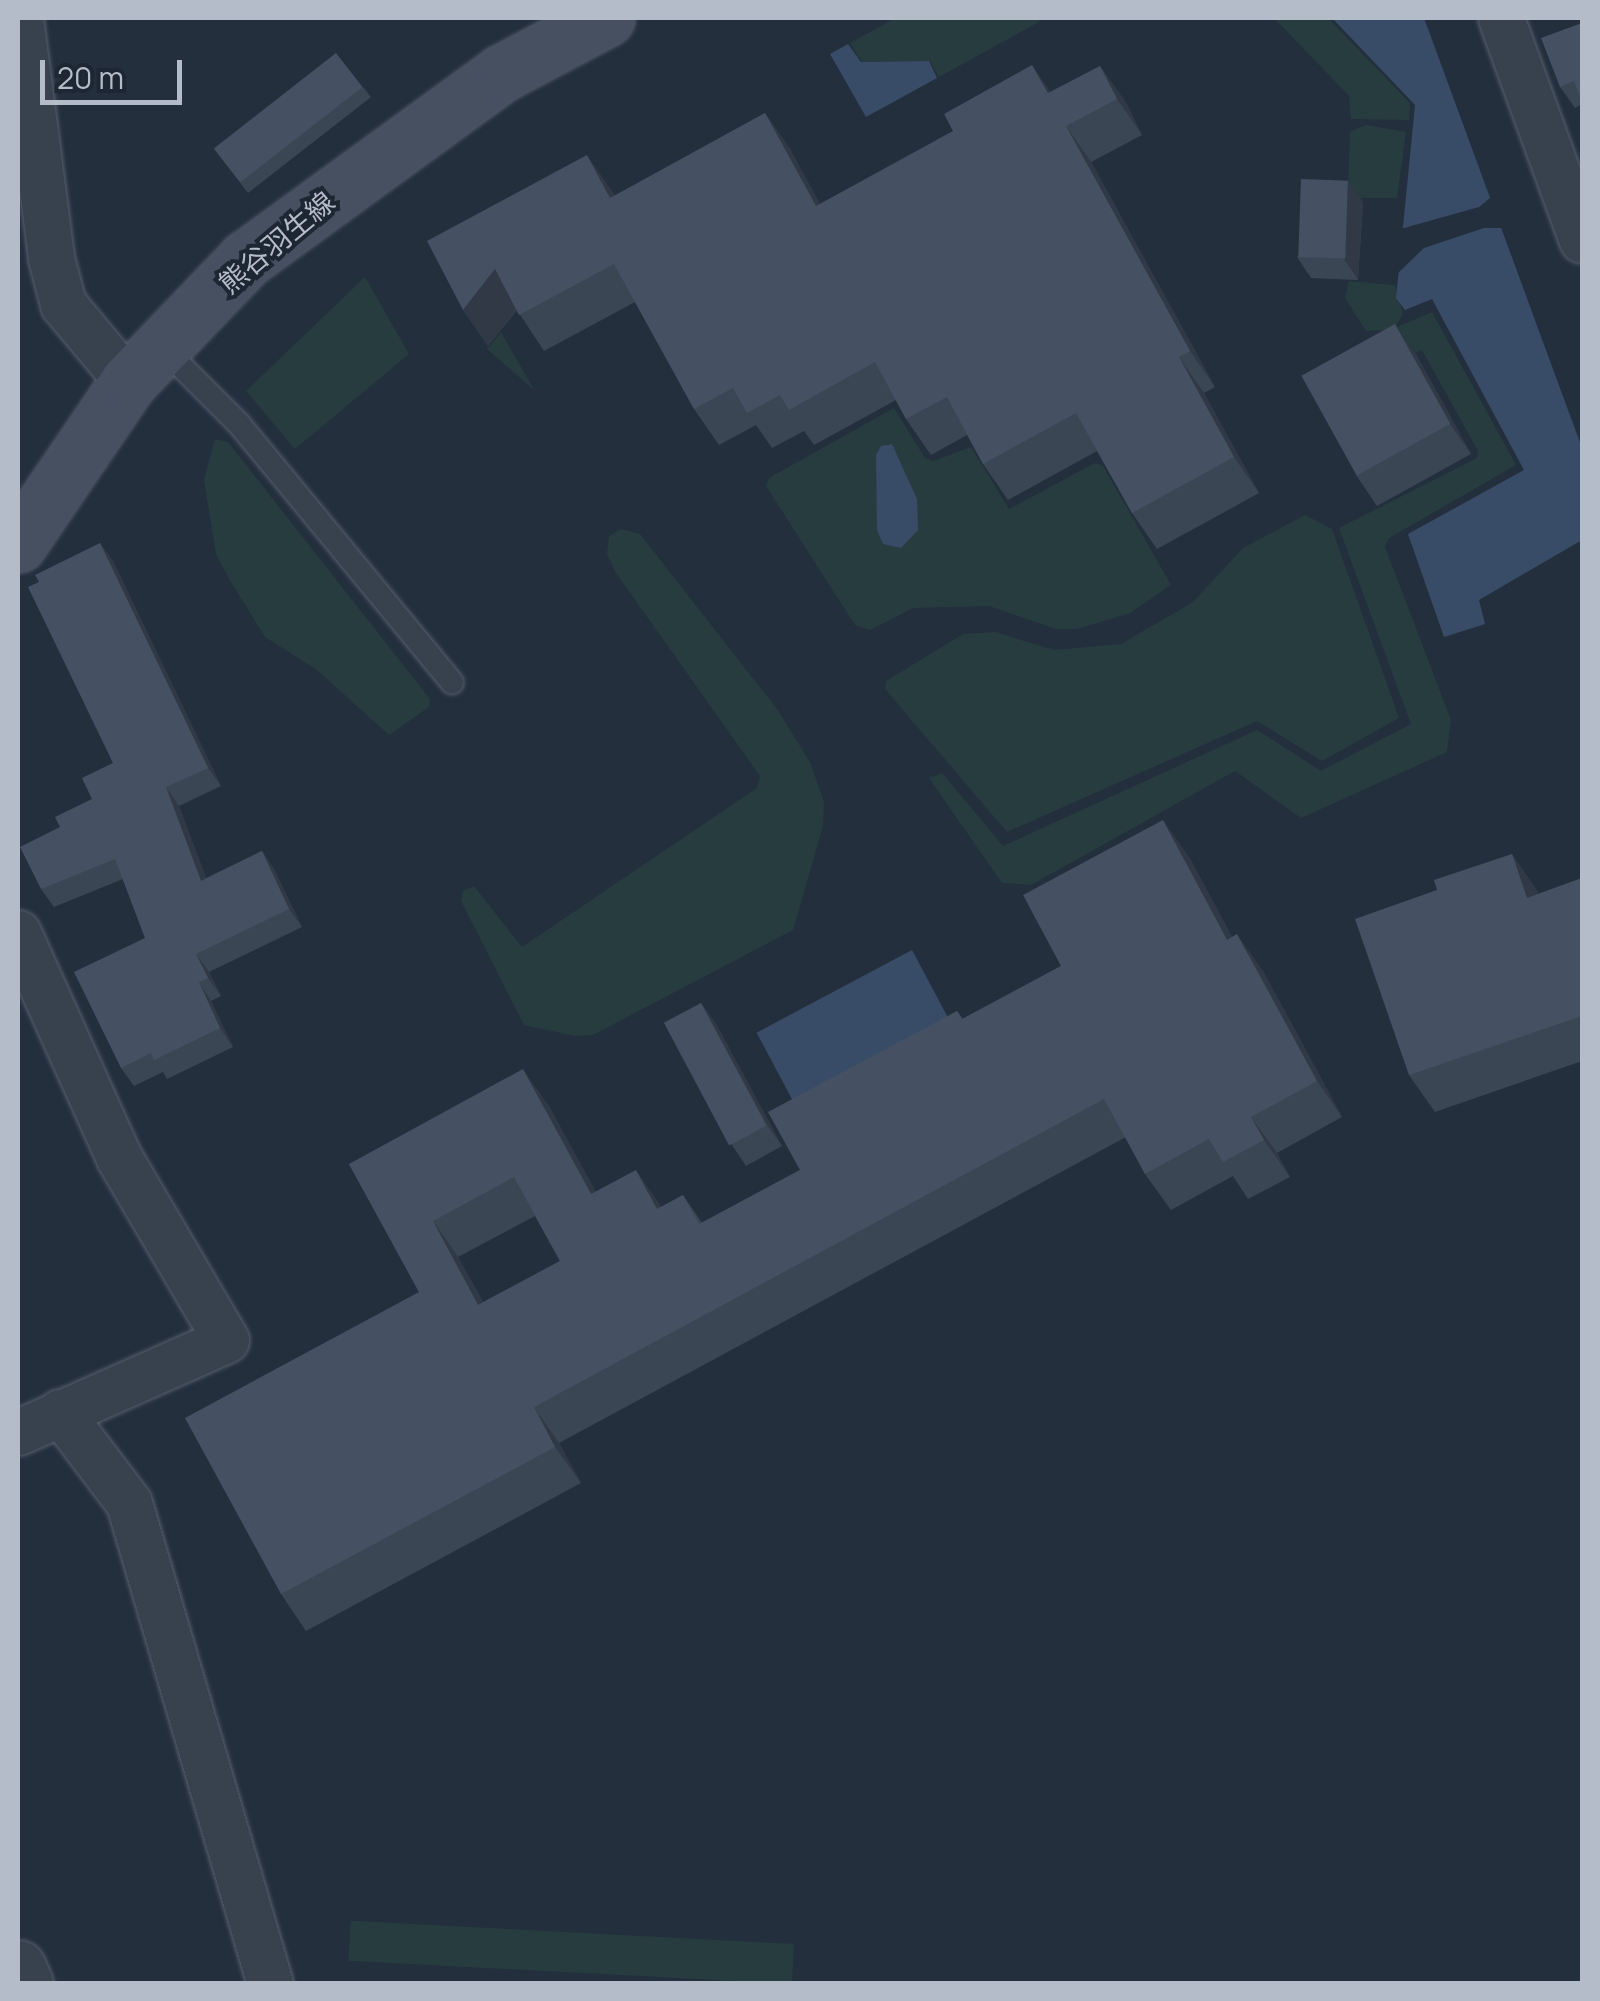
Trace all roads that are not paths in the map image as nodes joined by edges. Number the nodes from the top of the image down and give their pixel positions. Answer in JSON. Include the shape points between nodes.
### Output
{"nodes":[{"id":1,"x":20,"y":18,"type":"edge"},
{"id":2,"x":606,"y":18,"type":"edge"},
{"id":3,"x":1500,"y":18,"type":"edge"},
{"id":4,"x":1582,"y":240,"type":"edge"},
{"id":5,"x":144,"y":365,"type":"junction"},
{"id":6,"x":18,"y":544,"type":"edge"},
{"id":7,"x":452,"y":682,"type":"dead end"},
{"id":8,"x":18,"y":933,"type":"edge"},
{"id":9,"x":60,"y":1412,"type":"junction"},
{"id":10,"x":18,"y":1432,"type":"edge"},
{"id":11,"x":18,"y":1968,"type":"edge"},
{"id":12,"x":25,"y":1984,"type":"edge"},
{"id":13,"x":270,"y":1984,"type":"edge"}],
"edges":[{"from":1,"to":5,"type":"street","via":[[51,258],[64,304]]},
{"from":2,"to":5,"type":"main road","name":"熊谷羽生線","via":[[502,74],[377,159],[246,260]]},
{"from":3,"to":4,"type":"street"},
{"from":5,"to":6,"type":"main road","name":"熊谷羽生線"},
{"from":5,"to":7,"type":"lane","via":[[239,424]]},
{"from":8,"to":9,"type":"street","via":[[118,1156],[226,1340]]},
{"from":9,"to":10,"type":"street"},
{"from":9,"to":13,"type":"street","via":[[129,1503]]},
{"from":11,"to":12,"type":"street"}]}
